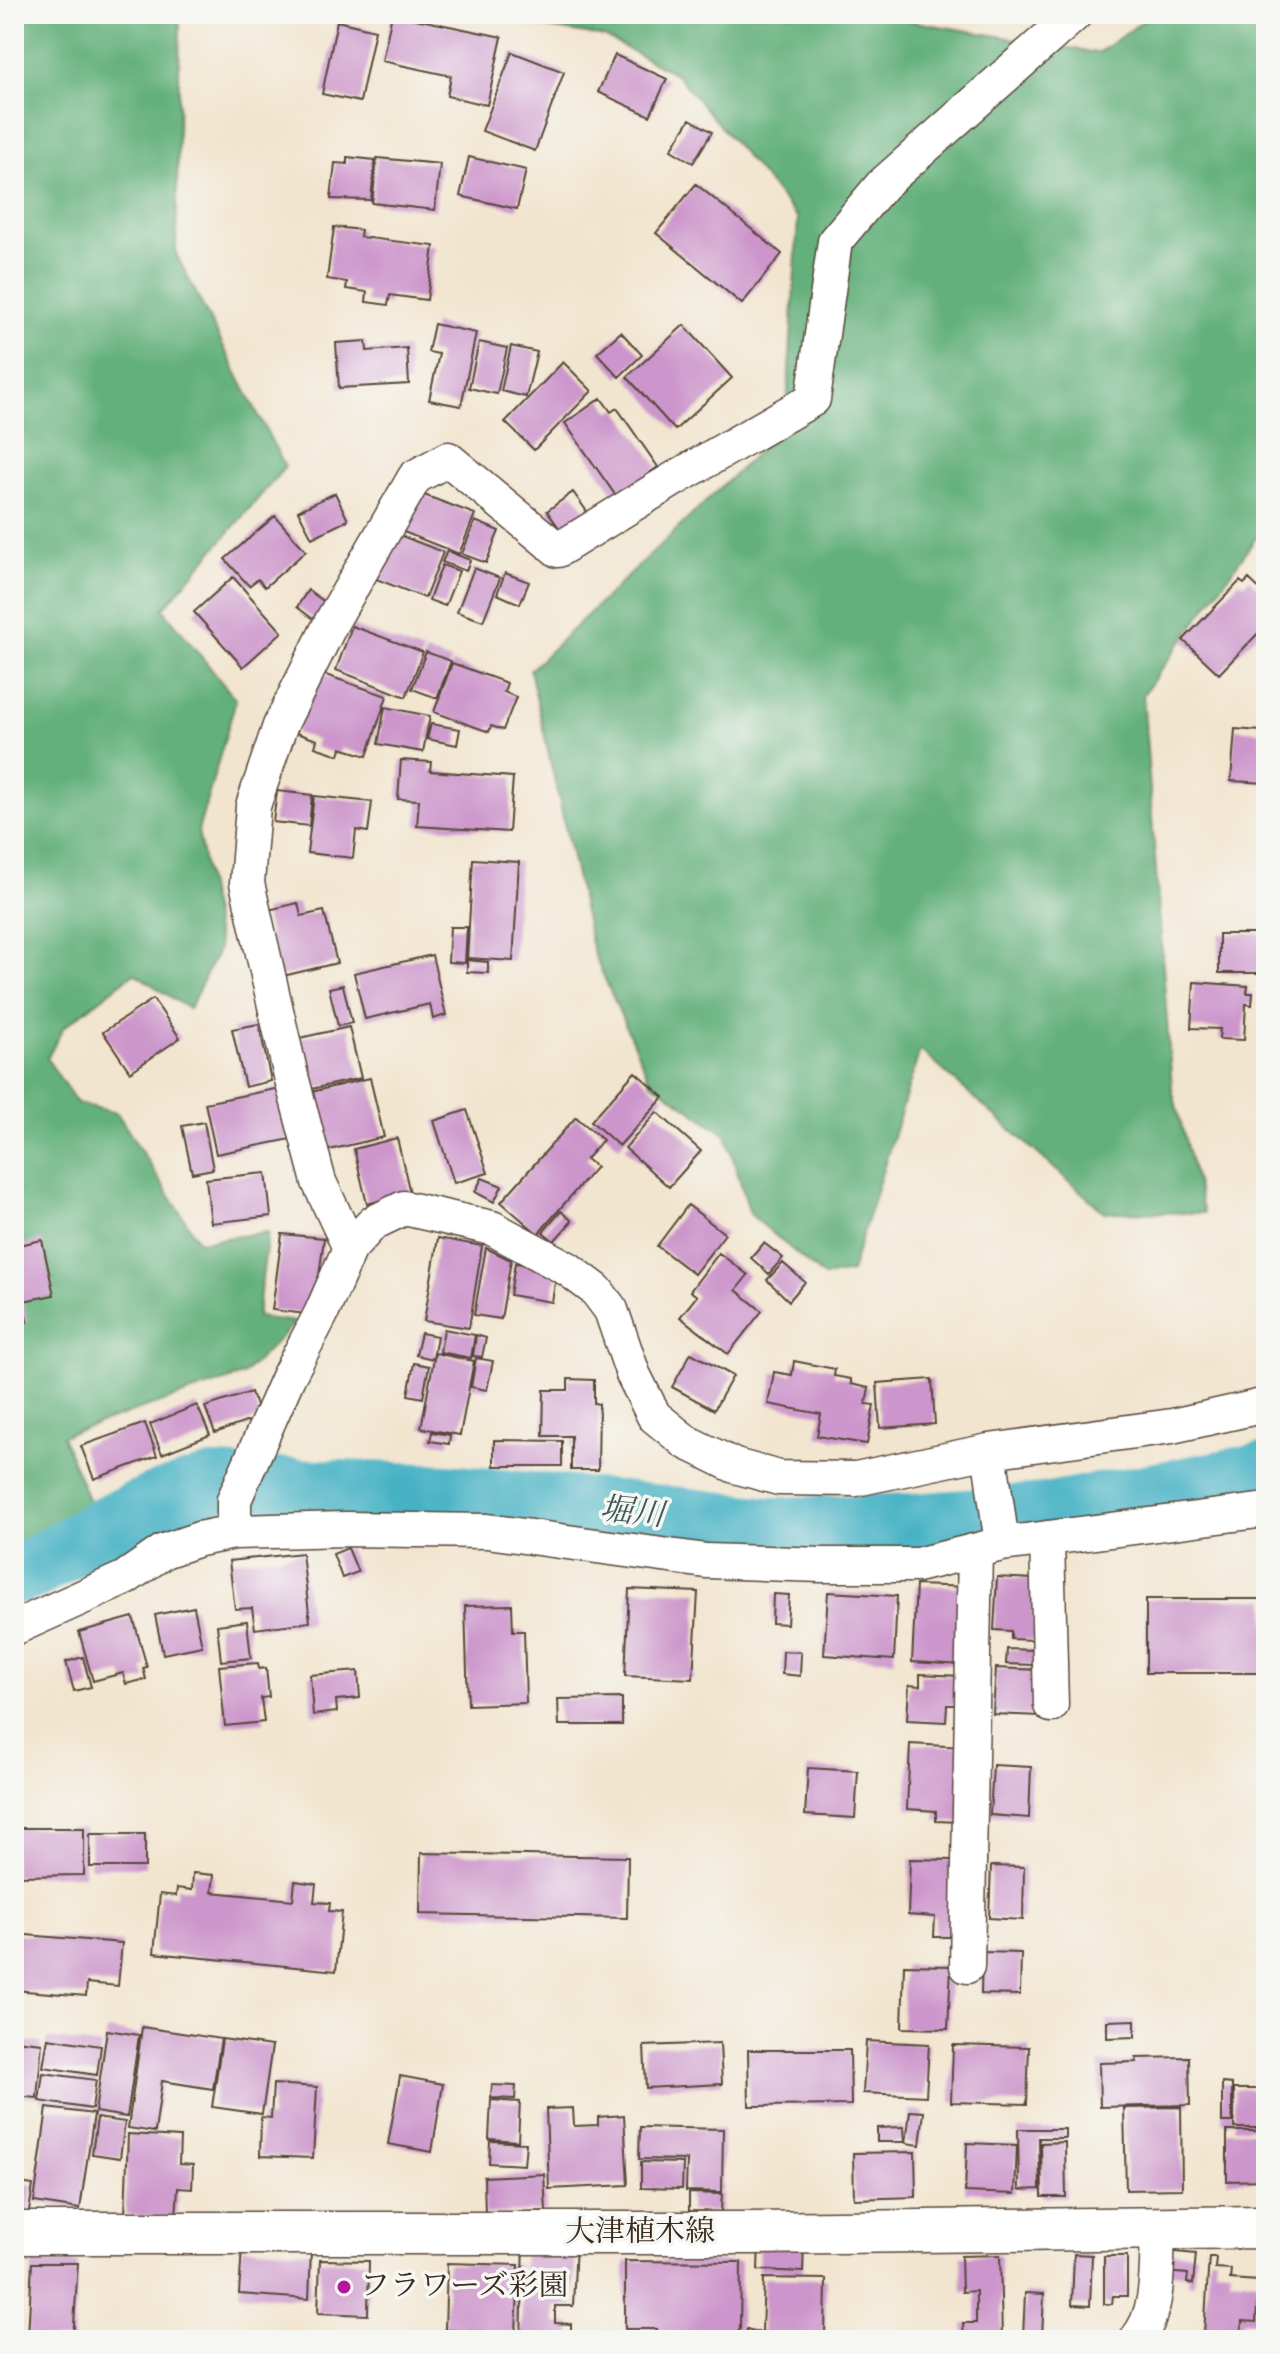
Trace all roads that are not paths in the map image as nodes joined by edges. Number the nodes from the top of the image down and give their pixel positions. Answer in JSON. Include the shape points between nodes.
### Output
{"nodes":[{"id":1,"x":1075,"y":14,"type":"edge"},
{"id":2,"x":350,"y":1248,"type":"junction"},
{"id":3,"x":1266,"y":1405,"type":"edge"},
{"id":4,"x":989,"y":1451,"type":"junction"},
{"id":5,"x":1266,"y":1510,"type":"edge"},
{"id":6,"x":234,"y":1532,"type":"junction"},
{"id":7,"x":1047,"y":1538,"type":"junction"},
{"id":8,"x":988,"y":1547,"type":"junction"},
{"id":9,"x":14,"y":1628,"type":"edge"},
{"id":10,"x":1051,"y":1705,"type":"dead end"},
{"id":11,"x":967,"y":1966,"type":"dead end"},
{"id":12,"x":1266,"y":2227,"type":"edge"},
{"id":13,"x":1158,"y":2228,"type":"junction"},
{"id":14,"x":14,"y":2233,"type":"edge"},
{"id":15,"x":1136,"y":2340,"type":"edge"}],
"edges":[{"from":1,"to":2,"type":"street","via":[[882,185],[835,241],[813,399],[558,550],[448,459],[415,477],[332,621],[280,726],[253,806],[247,883],[319,1182]]},
{"from":2,"to":4,"type":"street","via":[[373,1223],[404,1208],[492,1228],[568,1269],[596,1290],[611,1310],[654,1416],[686,1442],[735,1466],[795,1480],[856,1479]]},
{"from":2,"to":6,"type":"street","via":[[234,1500]]},
{"from":3,"to":4,"type":"street","via":[[1172,1426]]},
{"from":4,"to":8,"type":"street"},
{"from":5,"to":7,"type":"street"},
{"from":6,"to":8,"type":"street","via":[[487,1531],[706,1561],[822,1565],[917,1565]]},
{"from":6,"to":9,"type":"street","via":[[164,1551],[125,1578]]},
{"from":7,"to":8,"type":"street"},
{"from":7,"to":10,"type":"street"},
{"from":8,"to":11,"type":"street"},
{"from":12,"to":13,"type":"main road","name":"大津植木線"},
{"from":13,"to":14,"type":"main road","name":"大津植木線"},
{"from":13,"to":15,"type":"street","via":[[1153,2307]]}]}
